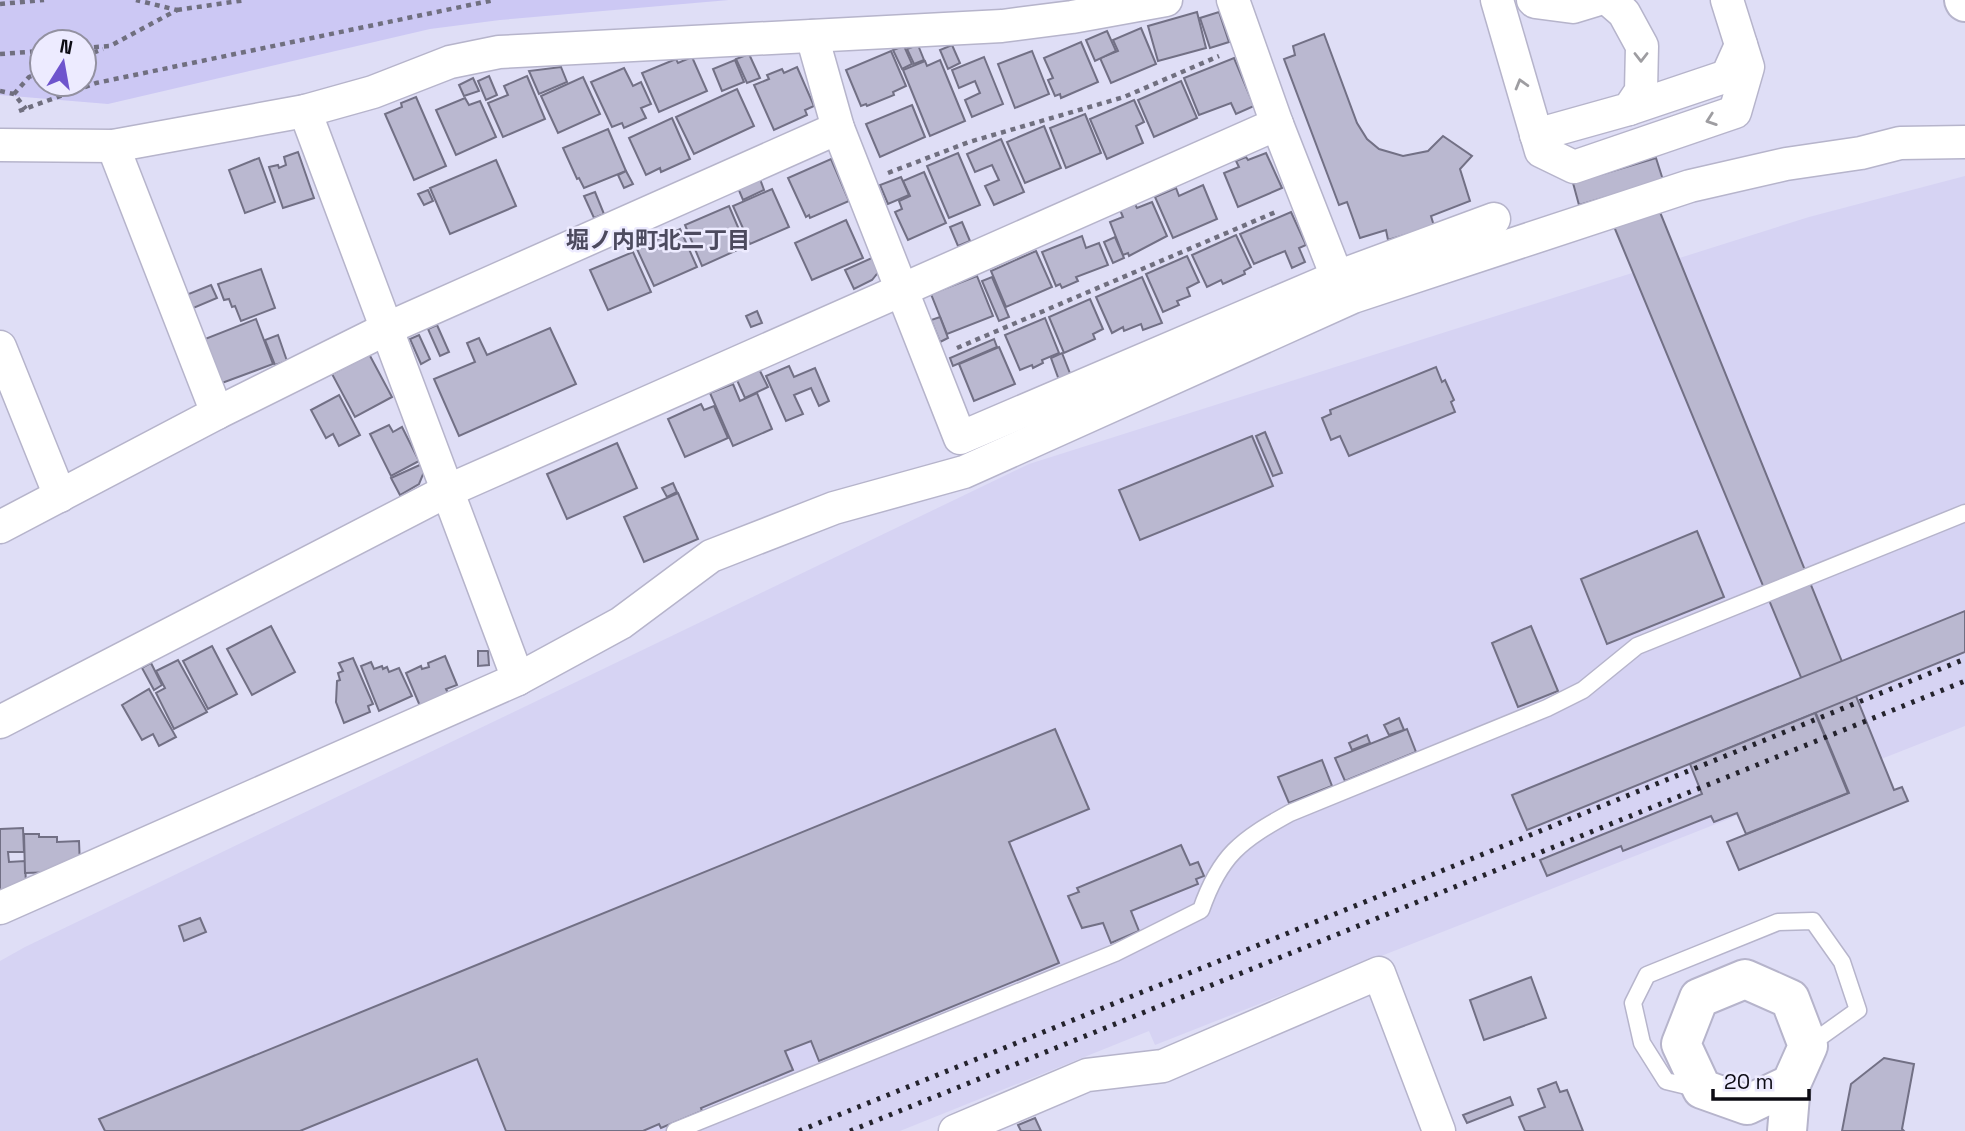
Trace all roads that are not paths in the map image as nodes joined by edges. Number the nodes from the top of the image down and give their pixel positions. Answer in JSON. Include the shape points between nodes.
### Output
{"nodes":[{"id":1,"x":1166,"y":0,"type":"edge"},
{"id":2,"x":1234,"y":0,"type":"edge"},
{"id":3,"x":1497,"y":0,"type":"edge"},
{"id":4,"x":1533,"y":0,"type":"edge"},
{"id":5,"x":1596,"y":0,"type":"edge"},
{"id":6,"x":1609,"y":0,"type":"edge"},
{"id":7,"x":1727,"y":0,"type":"edge"},
{"id":8,"x":812,"y":36,"type":"junction"},
{"id":9,"x":1741,"y":45,"type":"junction"},
{"id":10,"x":1629,"y":109,"type":"junction"},
{"id":11,"x":305,"y":111,"type":"junction"},
{"id":12,"x":1277,"y":124,"type":"junction"},
{"id":13,"x":838,"y":128,"type":"junction"},
{"id":14,"x":1536,"y":135,"type":"junction"},
{"id":15,"x":1965,"y":142,"type":"edge"},
{"id":16,"x":0,"y":145,"type":"edge"},
{"id":17,"x":113,"y":146,"type":"junction"},
{"id":18,"x":1494,"y":219,"type":"dead end"},
{"id":19,"x":1337,"y":277,"type":"junction"},
{"id":20,"x":903,"y":287,"type":"junction"},
{"id":21,"x":388,"y":328,"type":"junction"},
{"id":22,"x":0,"y":347,"type":"edge"},
{"id":23,"x":217,"y":413,"type":"junction"},
{"id":24,"x":447,"y":491,"type":"junction"},
{"id":25,"x":60,"y":496,"type":"junction"},
{"id":26,"x":1965,"y":513,"type":"edge"},
{"id":27,"x":0,"y":527,"type":"edge"},
{"id":28,"x":518,"y":679,"type":"junction"},
{"id":29,"x":0,"y":722,"type":"edge"},
{"id":30,"x":0,"y":908,"type":"edge"},
{"id":31,"x":1808,"y":1046,"type":"junction"},
{"id":32,"x":1791,"y":1084,"type":"junction"},
{"id":33,"x":1702,"y":1089,"type":"junction"},
{"id":34,"x":675,"y":1131,"type":"edge"},
{"id":35,"x":955,"y":1131,"type":"edge"},
{"id":36,"x":1439,"y":1131,"type":"edge"},
{"id":37,"x":1787,"y":1131,"type":"edge"}],
"edges":[{"from":1,"to":8,"type":"street","via":[[1002,26]]},
{"from":2,"to":12,"type":"street"},
{"from":14,"to":3,"type":"street","one_way":true},
{"from":4,"to":5,"type":"street","via":[[1573,7]]},
{"from":6,"to":10,"type":"street","one_way":true,"via":[[1624,13],[1642,46],[1641,91]]},
{"from":7,"to":9,"type":"street"},
{"from":8,"to":11,"type":"street","via":[[499,52],[450,62],[373,92]]},
{"from":8,"to":13,"type":"street"},
{"from":9,"to":10,"type":"street","via":[[1727,76]]},
{"from":9,"to":14,"type":"street","one_way":true,"via":[[1748,67],[1735,112],[1574,167],[1541,151]]},
{"from":10,"to":14,"type":"street"},
{"from":11,"to":17,"type":"street"},
{"from":11,"to":21,"type":"street"},
{"from":12,"to":19,"type":"street"},
{"from":12,"to":20,"type":"street"},
{"from":13,"to":20,"type":"street"},
{"from":13,"to":21,"type":"street"},
{"from":15,"to":28,"type":"street","via":[[1900,143],[1690,186],[1353,297],[964,472],[834,508],[710,556],[621,623]]},
{"from":16,"to":17,"type":"street"},
{"from":17,"to":23,"type":"street"},
{"from":18,"to":19,"type":"street"},
{"from":19,"to":20,"type":"street","via":[[960,438]]},
{"from":20,"to":24,"type":"street"},
{"from":21,"to":23,"type":"street"},
{"from":21,"to":24,"type":"street"},
{"from":22,"to":25,"type":"street"},
{"from":23,"to":25,"type":"street"},
{"from":24,"to":28,"type":"street"},
{"from":24,"to":29,"type":"street"},
{"from":25,"to":27,"type":"street"},
{"from":26,"to":34,"type":"lane","via":[[1637,646],[1583,690],[1547,708],[1290,813],[1250,835],[1224,861],[1201,910],[1115,953]]},
{"from":28,"to":30,"type":"street"},
{"from":31,"to":32,"type":"main road"},
{"from":31,"to":33,"type":"main road","via":[[1790,999],[1745,979],[1733,983],[1699,998],[1681,1044]]},
{"from":31,"to":33,"type":"lane","via":[[1858,1010],[1842,962],[1813,921],[1778,922],[1647,975],[1633,1003],[1642,1043],[1667,1081]]},
{"from":32,"to":33,"type":"main road","via":[[1748,1105]]},
{"from":32,"to":37,"type":"main road"},
{"from":35,"to":36,"type":"street","via":[[1087,1075],[1163,1066],[1379,973]]}]}
